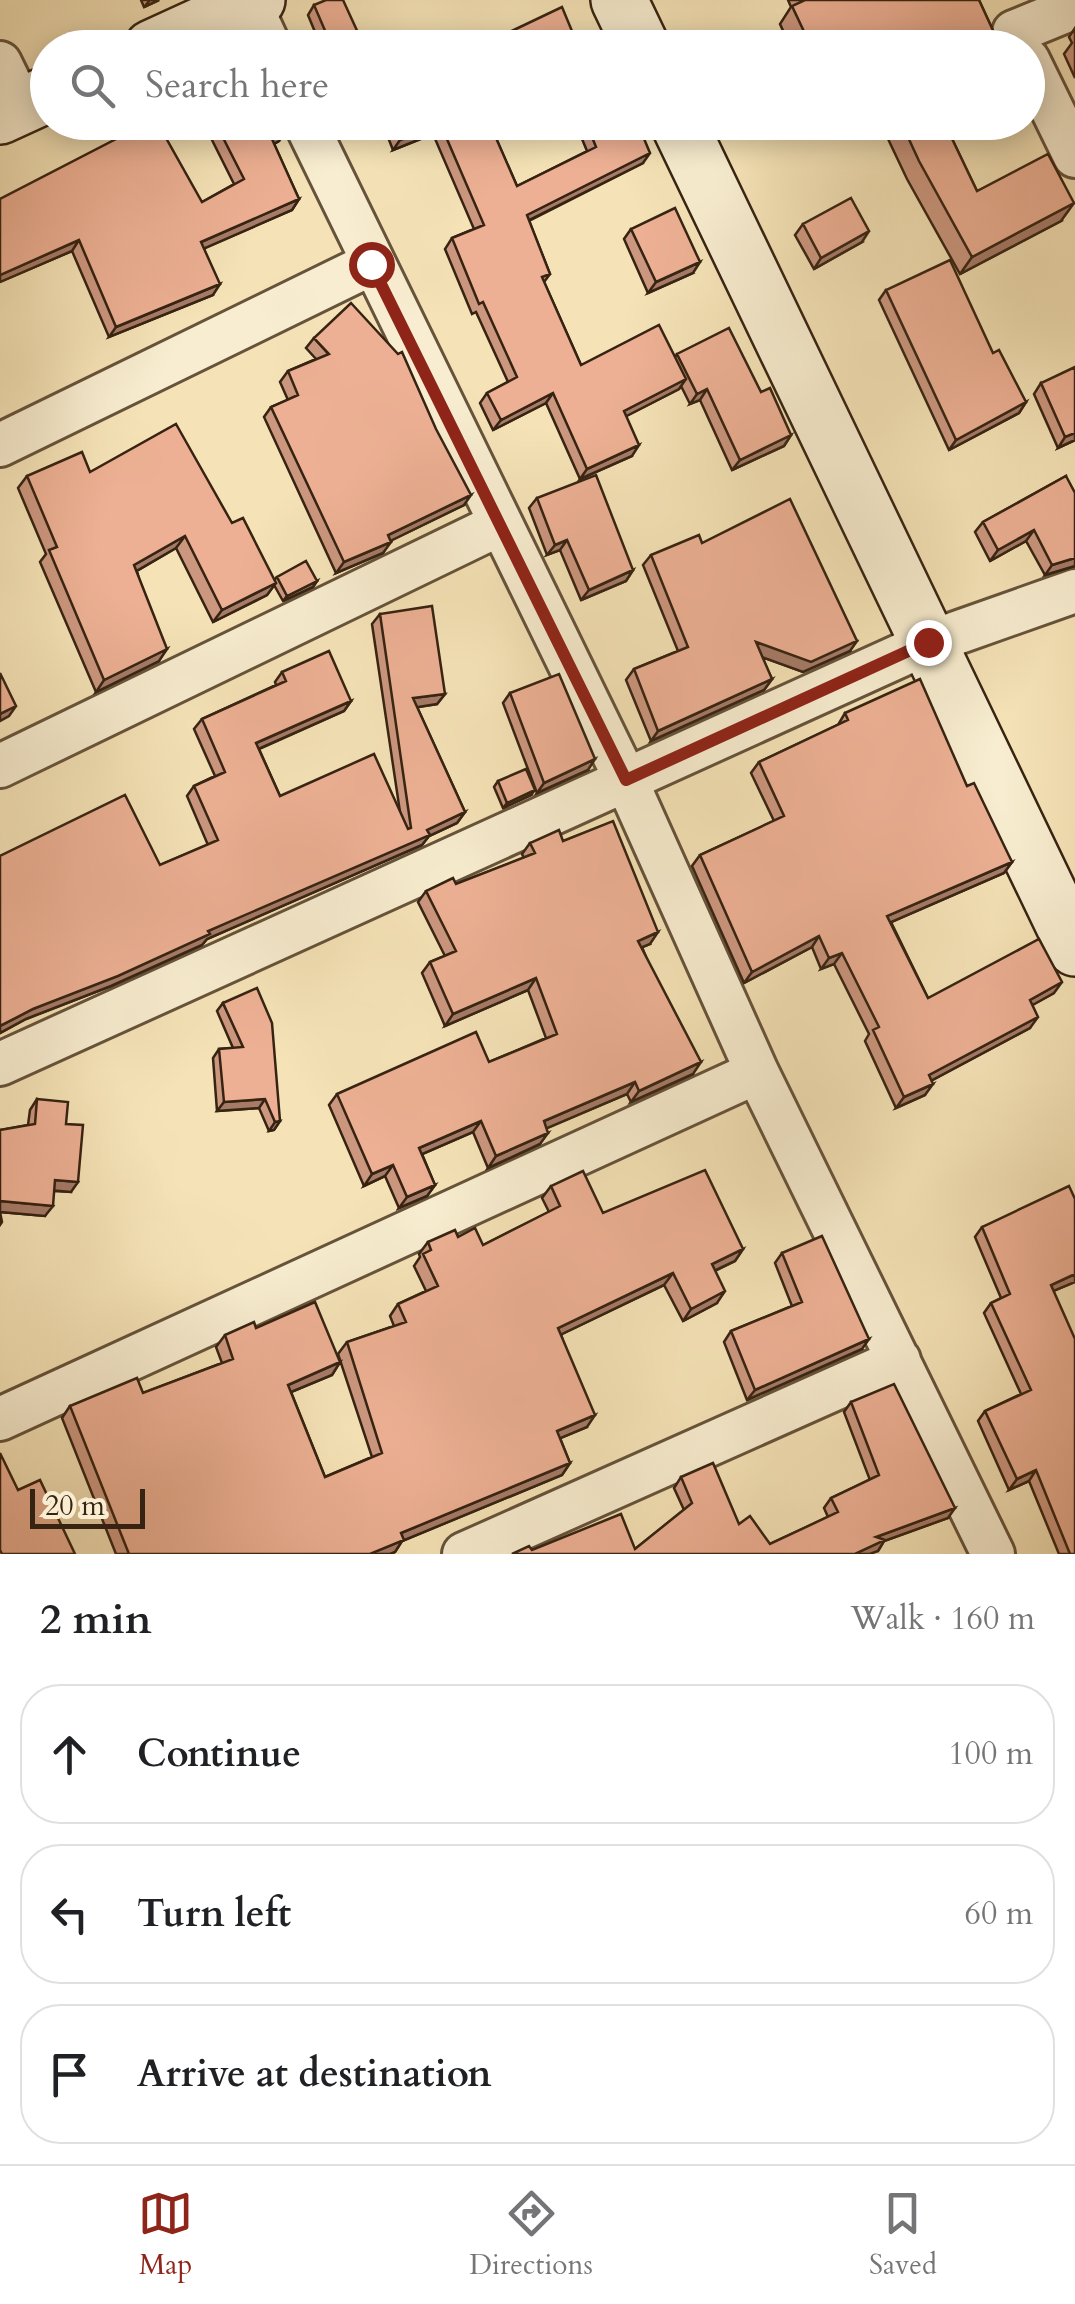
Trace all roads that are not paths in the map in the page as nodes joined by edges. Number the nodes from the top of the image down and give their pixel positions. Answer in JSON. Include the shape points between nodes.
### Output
{"nodes":[{"id":1,"x":619,"y":0,"type":"edge"},
{"id":2,"x":1075,"y":7,"type":"edge"},
{"id":3,"x":256,"y":13,"type":"edge"},
{"id":4,"x":205,"y":30,"type":"edge"},
{"id":5,"x":633,"y":30,"type":"edge"},
{"id":6,"x":1026,"y":30,"type":"edge"},
{"id":7,"x":1045,"y":96,"type":"edge"},
{"id":8,"x":313,"y":140,"type":"edge"},
{"id":9,"x":687,"y":140,"type":"edge"},
{"id":10,"x":1075,"y":156,"type":"edge"},
{"id":11,"x":371,"y":264,"type":"junction"},
{"id":12,"x":0,"y":445,"type":"edge"},
{"id":13,"x":498,"y":525,"type":"junction"},
{"id":14,"x":1075,"y":591,"type":"edge"},
{"id":15,"x":928,"y":642,"type":"junction"},
{"id":16,"x":0,"y":766,"type":"edge"},
{"id":17,"x":626,"y":780,"type":"junction"},
{"id":18,"x":1075,"y":948,"type":"edge"},
{"id":19,"x":0,"y":1064,"type":"edge"},
{"id":20,"x":757,"y":1072,"type":"junction"},
{"id":21,"x":899,"y":1360,"type":"junction"},
{"id":22,"x":0,"y":1419,"type":"edge"},
{"id":23,"x":464,"y":1554,"type":"edge"},
{"id":24,"x":993,"y":1554,"type":"edge"}],
"edges":[{"from":1,"to":5,"type":"street"},
{"from":2,"to":6,"type":"street"},
{"from":3,"to":4,"type":"street"},
{"from":7,"to":10,"type":"street"},
{"from":8,"to":11,"type":"street"},
{"from":9,"to":15,"type":"street"},
{"from":11,"to":12,"type":"street"},
{"from":11,"to":13,"type":"street"},
{"from":13,"to":16,"type":"street"},
{"from":13,"to":17,"type":"street"},
{"from":14,"to":15,"type":"street"},
{"from":15,"to":17,"type":"street"},
{"from":15,"to":18,"type":"street"},
{"from":17,"to":19,"type":"street"},
{"from":17,"to":20,"type":"street"},
{"from":20,"to":21,"type":"street"},
{"from":20,"to":22,"type":"street"},
{"from":21,"to":23,"type":"street"},
{"from":21,"to":24,"type":"street"}]}
